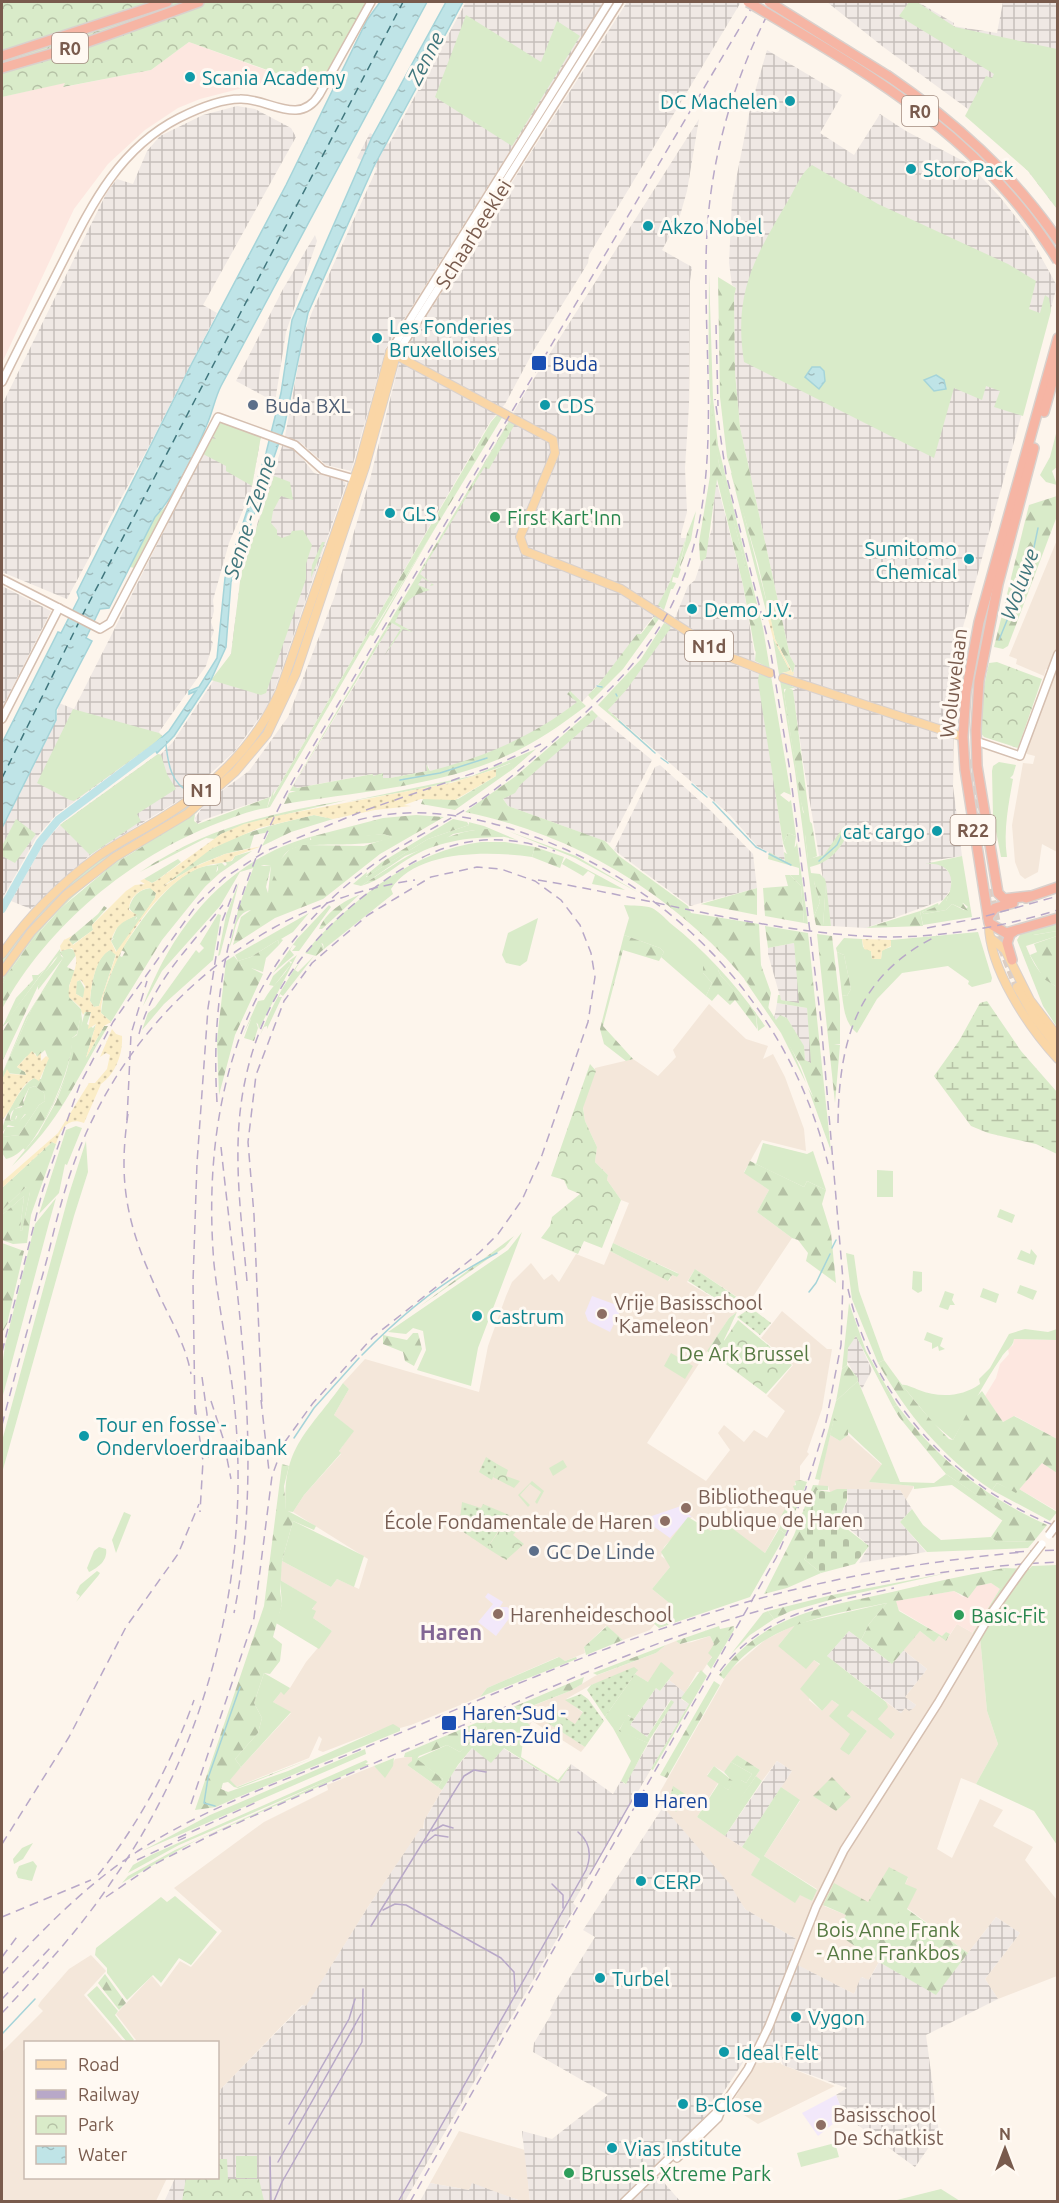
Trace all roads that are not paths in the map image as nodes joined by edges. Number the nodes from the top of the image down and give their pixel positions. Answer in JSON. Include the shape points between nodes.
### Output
{"nodes":[{"id":1,"x":167,"y":2,"type":"edge"},
{"id":2,"x":200,"y":2,"type":"edge"},
{"id":3,"x":371,"y":2,"type":"edge"},
{"id":4,"x":609,"y":2,"type":"edge"},
{"id":5,"x":619,"y":2,"type":"edge"},
{"id":6,"x":748,"y":2,"type":"edge"},
{"id":7,"x":769,"y":2,"type":"edge"},
{"id":8,"x":2,"y":56,"type":"edge"},
{"id":9,"x":2,"y":69,"type":"edge"},
{"id":10,"x":1058,"y":240,"type":"edge"},
{"id":11,"x":1058,"y":261,"type":"edge"},
{"id":12,"x":1058,"y":338,"type":"edge"},
{"id":13,"x":393,"y":353,"type":"junction"},
{"id":14,"x":1058,"y":362,"type":"edge"},
{"id":15,"x":2,"y":382,"type":"edge"},
{"id":16,"x":357,"y":479,"type":"junction"},
{"id":17,"x":2,"y":579,"type":"edge"},
{"id":18,"x":998,"y":584,"type":"junction"},
{"id":19,"x":59,"y":608,"type":"junction"},
{"id":20,"x":1058,"y":654,"type":"edge"},
{"id":21,"x":770,"y":673,"type":"dead end"},
{"id":22,"x":783,"y":678,"type":"dead end"},
{"id":23,"x":972,"y":716,"type":"dead end"},
{"id":24,"x":2,"y":718,"type":"edge"},
{"id":25,"x":963,"y":737,"type":"junction"},
{"id":26,"x":976,"y":741,"type":"junction"},
{"id":27,"x":980,"y":825,"type":"tunnel mouth"},
{"id":28,"x":1058,"y":887,"type":"edge"},
{"id":29,"x":993,"y":888,"type":"junction"},
{"id":30,"x":1030,"y":896,"type":"junction"},
{"id":31,"x":1058,"y":918,"type":"edge"},
{"id":32,"x":989,"y":920,"type":"junction"},
{"id":33,"x":1016,"y":931,"type":"junction"},
{"id":34,"x":992,"y":939,"type":"junction"},
{"id":35,"x":2,"y":954,"type":"edge"},
{"id":36,"x":1012,"y":960,"type":"junction"},
{"id":37,"x":2,"y":972,"type":"edge"},
{"id":38,"x":1017,"y":987,"type":"tunnel mouth"},
{"id":39,"x":1058,"y":1037,"type":"edge"},
{"id":40,"x":1058,"y":1047,"type":"edge"},
{"id":41,"x":1058,"y":1059,"type":"edge"},
{"id":42,"x":1058,"y":1523,"type":"edge"},
{"id":43,"x":624,"y":2202,"type":"edge"}],
"edges":[{"from":1,"to":8,"type":"highway","number":"R0"},
{"from":2,"to":9,"type":"highway","number":"R0"},
{"from":3,"to":15,"type":"main road","via":[[313,103],[298,111],[245,99],[222,101],[178,118],[126,158],[103,186]]},
{"from":4,"to":13,"type":"main road","name":"Schaarbeeklei","number":"N1"},
{"from":5,"to":13,"type":"main road","name":"Schaarbeeklei","number":"N1"},
{"from":6,"to":11,"type":"highway","number":"R0","bridge":true,"via":[[883,85],[950,134],[1005,187]]},
{"from":7,"to":10,"type":"highway","number":"R0","bridge":true,"via":[[888,76],[952,123],[1005,172]]},
{"from":12,"to":25,"type":"highway","name":"Woluwelaan","number":"R22","via":[[973,646]]},
{"from":13,"to":16,"type":"main road","name":"Schaarbeeklei","number":"N1"},
{"from":13,"to":21,"type":"main road","number":"N1d","via":[[554,442],[555,453],[522,532],[521,545],[527,552],[621,589],[724,656]]},
{"from":14,"to":18,"type":"highway","name":"Woluwelaan"},
{"from":16,"to":19,"type":"main road","via":[[323,470],[296,446],[218,417],[116,616],[100,628]]},
{"from":16,"to":35,"type":"main road","number":"N1","via":[[280,691],[257,734],[200,791],[108,850],[67,882],[26,922]]},
{"from":16,"to":37,"type":"main road","number":"N1","via":[[289,692],[267,734],[235,772],[187,814],[115,857],[66,895],[31,932]]},
{"from":17,"to":19,"type":"main road"},
{"from":18,"to":23,"type":"highway","name":"Woluwelaan","via":[[984,632]]},
{"from":18,"to":26,"type":"highway","name":"Woluwelaan","via":[[981,669]]},
{"from":19,"to":24,"type":"main road"},
{"from":20,"to":26,"type":"main road","via":[[1020,756]]},
{"from":22,"to":25,"type":"main road"},
{"from":25,"to":26,"type":"highway"},
{"from":25,"to":32,"type":"highway","name":"Woluwelaan","number":"R22","via":[[966,784]]},
{"from":26,"to":29,"type":"highway","name":"Woluwelaan"},
{"from":27,"to":29,"type":"highway","number":"R22"},
{"from":28,"to":30,"type":"highway"},
{"from":29,"to":30,"type":"highway","via":[[1004,899]]},
{"from":30,"to":32,"type":"highway","via":[[995,908]]},
{"from":31,"to":33,"type":"highway"},
{"from":32,"to":33,"type":"highway","via":[[1004,932]]},
{"from":32,"to":34,"type":"main road","name":"Woluwelaan","number":"R22"},
{"from":33,"to":36,"type":"highway","via":[[1007,941]]},
{"from":34,"to":36,"type":"main road"},
{"from":34,"to":41,"type":"main road","name":"Woluwelaan","number":"R22","via":[[1019,1007]]},
{"from":36,"to":39,"type":"main road","via":[[1030,1000]]},
{"from":38,"to":40,"type":"main road"},
{"from":42,"to":43,"type":"main road","bridge":true,"via":[[990,1615],[844,1850],[816,1908],[763,2041],[721,2114],[696,2142]]}]}
